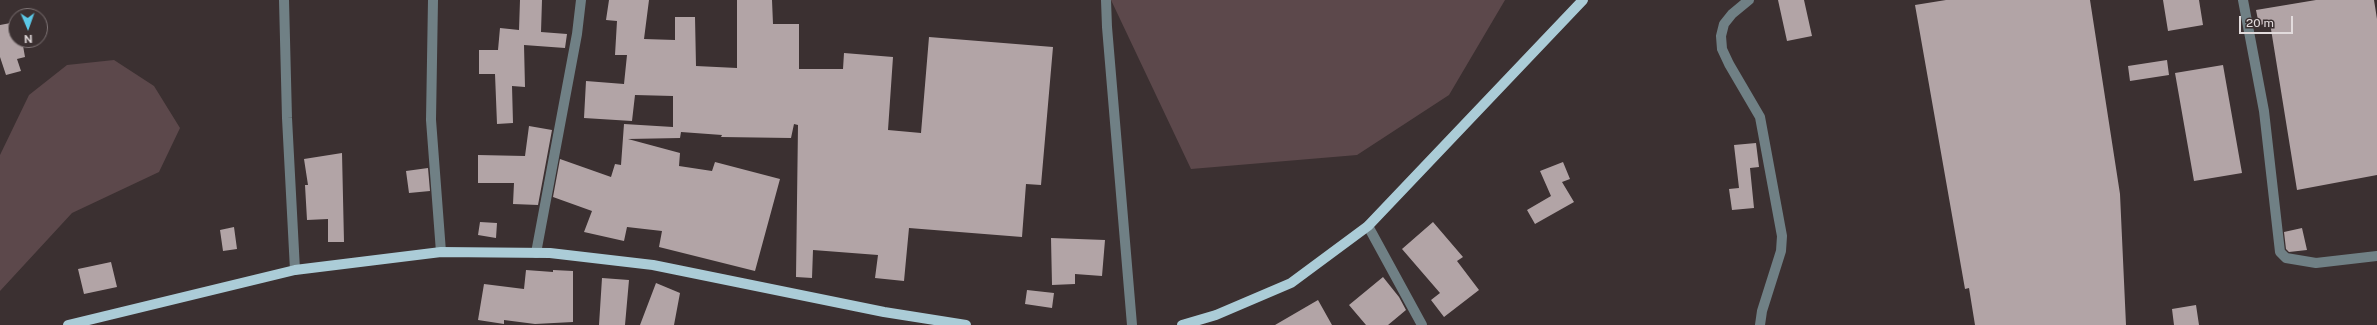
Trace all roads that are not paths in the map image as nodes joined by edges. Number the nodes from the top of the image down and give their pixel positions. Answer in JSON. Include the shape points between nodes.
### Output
{"nodes":[{"id":1,"x":284,"y":0,"type":"edge"},
{"id":2,"x":433,"y":0,"type":"edge"},
{"id":3,"x":581,"y":0,"type":"edge"},
{"id":4,"x":1106,"y":0,"type":"edge"},
{"id":5,"x":1583,"y":0,"type":"edge"},
{"id":6,"x":1749,"y":0,"type":"edge"},
{"id":7,"x":2243,"y":0,"type":"edge"},
{"id":8,"x":1368,"y":226,"type":"junction"},
{"id":9,"x":441,"y":252,"type":"junction"},
{"id":10,"x":536,"y":252,"type":"junction"},
{"id":11,"x":2377,"y":256,"type":"edge"},
{"id":12,"x":295,"y":270,"type":"junction"},
{"id":13,"x":926,"y":322,"type":"edge"},
{"id":14,"x":68,"y":325,"type":"edge"},
{"id":15,"x":966,"y":325,"type":"edge"},
{"id":16,"x":1132,"y":325,"type":"edge"},
{"id":17,"x":1182,"y":325,"type":"edge"},
{"id":18,"x":1422,"y":325,"type":"edge"},
{"id":19,"x":1760,"y":325,"type":"edge"}],
"edges":[{"from":1,"to":12,"type":"street"},
{"from":2,"to":9,"type":"street","via":[[431,120]]},
{"from":3,"to":10,"type":"street","via":[[572,64]]},
{"from":4,"to":16,"type":"street"},
{"from":5,"to":8,"type":"main road"},
{"from":6,"to":19,"type":"street","via":[[1724,24],[1721,36],[1722,49],[1728,64],[1760,117],[1782,236],[1781,251]]},
{"from":7,"to":11,"type":"street","via":[[2264,111],[2280,252],[2286,258],[2316,263]]},
{"from":8,"to":17,"type":"main road","via":[[1292,283],[1216,315]]},
{"from":8,"to":18,"type":"street"},
{"from":9,"to":10,"type":"main road"},
{"from":9,"to":12,"type":"main road"},
{"from":10,"to":13,"type":"main road","via":[[653,266]]},
{"from":12,"to":14,"type":"main road"},
{"from":13,"to":15,"type":"main road"}]}
